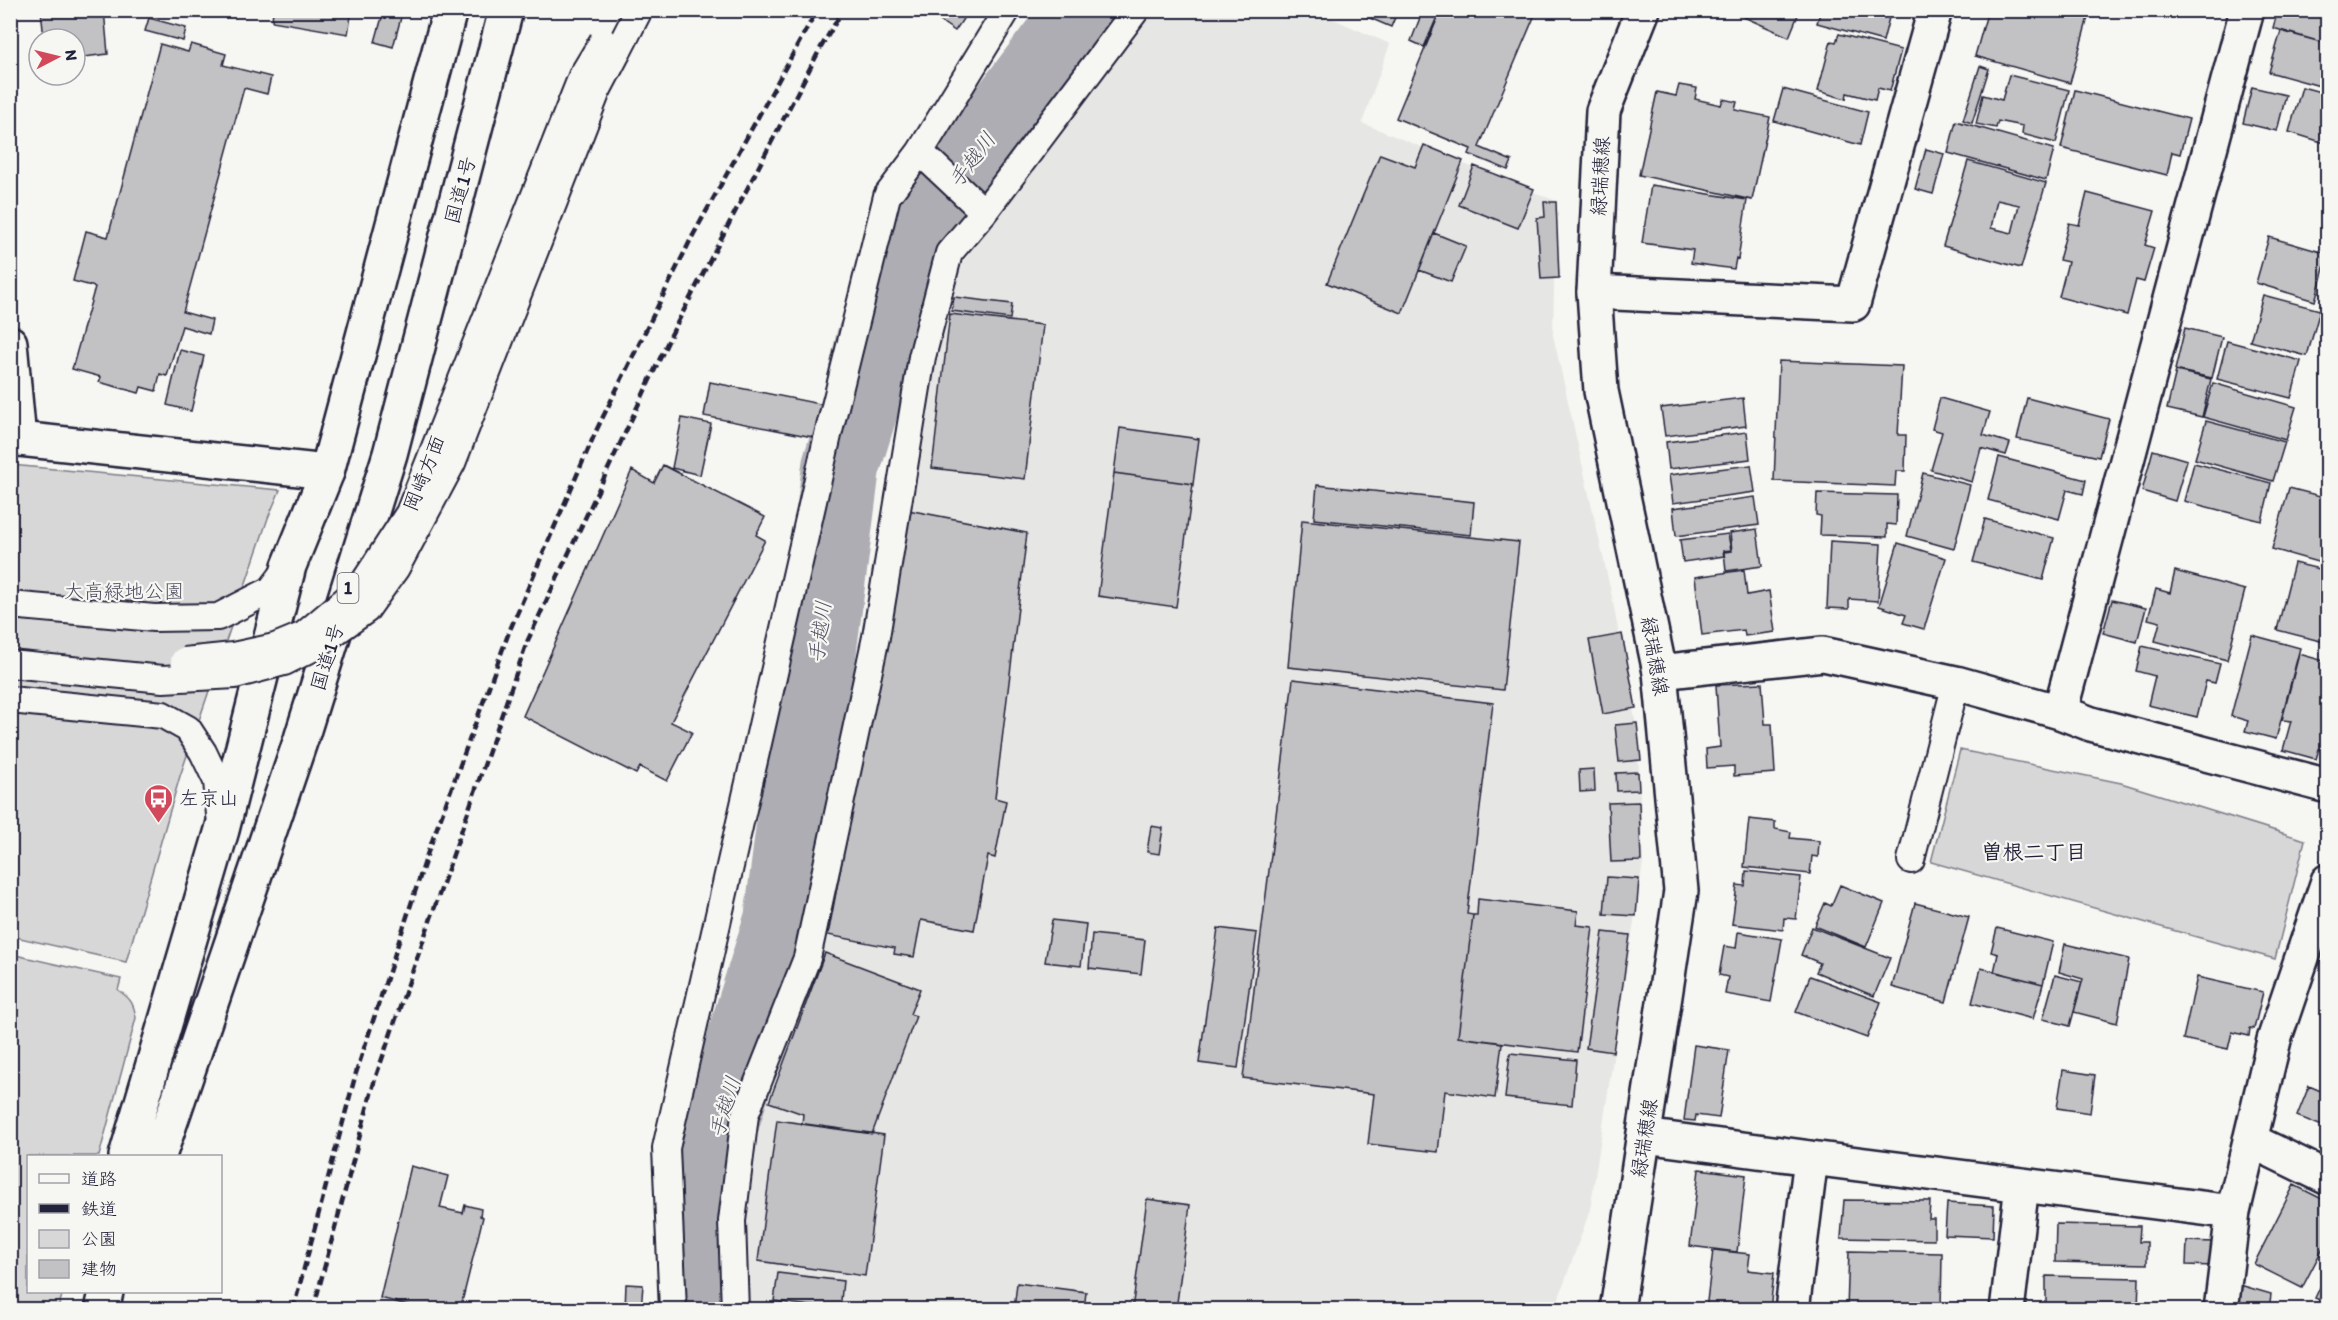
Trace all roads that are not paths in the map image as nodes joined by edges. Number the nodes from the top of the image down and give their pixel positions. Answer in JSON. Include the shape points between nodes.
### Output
{"nodes":[{"id":1,"x":450,"y":10,"type":"edge"},
{"id":2,"x":506,"y":10,"type":"edge"},
{"id":3,"x":522,"y":10,"type":"edge"},
{"id":4,"x":619,"y":10,"type":"edge"},
{"id":5,"x":639,"y":10,"type":"edge"},
{"id":6,"x":1007,"y":10,"type":"edge"},
{"id":7,"x":1136,"y":10,"type":"edge"},
{"id":8,"x":1643,"y":10,"type":"edge"},
{"id":9,"x":1935,"y":10,"type":"edge"},
{"id":10,"x":2247,"y":10,"type":"edge"},
{"id":11,"x":611,"y":46,"type":"junction"},
{"id":12,"x":927,"y":158,"type":"junction"},
{"id":13,"x":456,"y":204,"type":"junction"},
{"id":14,"x":979,"y":208,"type":"junction"},
{"id":15,"x":1594,"y":292,"type":"junction"},
{"id":16,"x":10,"y":342,"type":"edge"},
{"id":17,"x":15,"y":438,"type":"edge"},
{"id":18,"x":327,"y":472,"type":"junction"},
{"id":19,"x":289,"y":566,"type":"junction"},
{"id":20,"x":10,"y":606,"type":"edge"},
{"id":21,"x":10,"y":646,"type":"edge"},
{"id":22,"x":10,"y":664,"type":"edge"},
{"id":23,"x":1660,"y":672,"type":"junction"},
{"id":24,"x":1956,"y":683,"type":"junction"},
{"id":25,"x":10,"y":700,"type":"edge"},
{"id":26,"x":2060,"y":712,"type":"junction"},
{"id":27,"x":2328,"y":786,"type":"edge"},
{"id":28,"x":222,"y":830,"type":"junction"},
{"id":29,"x":1911,"y":860,"type":"dead end"},
{"id":30,"x":2328,"y":881,"type":"edge"},
{"id":31,"x":1644,"y":1136,"type":"junction"},
{"id":32,"x":2250,"y":1140,"type":"junction"},
{"id":33,"x":126,"y":1155,"type":"edge"},
{"id":34,"x":159,"y":1155,"type":"edge"},
{"id":35,"x":1811,"y":1158,"type":"junction"},
{"id":36,"x":2328,"y":1178,"type":"edge"},
{"id":37,"x":2022,"y":1185,"type":"junction"},
{"id":38,"x":2233,"y":1212,"type":"junction"},
{"id":39,"x":106,"y":1293,"type":"edge"},
{"id":40,"x":102,"y":1310,"type":"edge"},
{"id":41,"x":673,"y":1310,"type":"edge"},
{"id":42,"x":735,"y":1310,"type":"edge"},
{"id":43,"x":1617,"y":1310,"type":"edge"},
{"id":44,"x":1792,"y":1310,"type":"edge"},
{"id":45,"x":2007,"y":1310,"type":"edge"},
{"id":46,"x":2221,"y":1310,"type":"edge"}],
"edges":[{"from":1,"to":18,"type":"main road"},
{"from":2,"to":13,"type":"main road","name":"国道1号","number":"1"},
{"from":3,"to":13,"type":"lane"},
{"from":4,"to":11,"type":"lane","name":"岡崎方面"},
{"from":5,"to":11,"type":"lane"},
{"from":6,"to":12,"type":"lane"},
{"from":7,"to":14,"type":"lane"},
{"from":8,"to":15,"type":"main road","name":"緑瑞穂線","via":[[1603,111]]},
{"from":9,"to":15,"type":"main road","via":[[1853,304]]},
{"from":10,"to":26,"type":"main road"},
{"from":11,"to":21,"type":"lane","name":"岡崎方面","bridge":true,"via":[[582,76],[410,513],[361,587],[303,635],[274,647],[233,656],[167,662]]},
{"from":11,"to":22,"type":"lane","bridge":true,"via":[[452,463],[396,568],[366,610],[314,647],[284,662],[234,675],[163,679]]},
{"from":12,"to":14,"type":"lane"},
{"from":12,"to":41,"type":"lane","via":[[887,196],[828,435],[666,1148]]},
{"from":13,"to":34,"type":"main road","name":"国道1号","number":"1","via":[[390,454],[308,716]]},
{"from":14,"to":42,"type":"lane","via":[[949,253],[922,357],[876,637],[807,958],[745,1115],[732,1221]]},
{"from":15,"to":23,"type":"main road","name":"緑瑞穂線","via":[[1600,391]]},
{"from":16,"to":17,"type":"main road"},
{"from":17,"to":18,"type":"main road"},
{"from":18,"to":19,"type":"main road"},
{"from":19,"to":20,"type":"lane","via":[[270,590],[218,617],[154,618]]},
{"from":19,"to":28,"type":"main road"},
{"from":23,"to":24,"type":"main road","via":[[1823,654]]},
{"from":23,"to":31,"type":"main road","name":"緑瑞穂線","via":[[1681,891]]},
{"from":24,"to":26,"type":"main road"},
{"from":24,"to":29,"type":"lane"},
{"from":25,"to":28,"type":"lane","via":[[163,715],[188,729],[217,781]]},
{"from":26,"to":27,"type":"main road","via":[[2091,724]]},
{"from":28,"to":33,"type":"main road"},
{"from":30,"to":32,"type":"main road","via":[[2274,1040]]},
{"from":31,"to":35,"type":"main road"},
{"from":31,"to":43,"type":"main road","name":"緑瑞穂線"},
{"from":32,"to":36,"type":"main road"},
{"from":32,"to":38,"type":"main road"},
{"from":35,"to":37,"type":"main road"},
{"from":35,"to":44,"type":"main road"},
{"from":37,"to":38,"type":"main road"},
{"from":37,"to":45,"type":"main road"},
{"from":38,"to":46,"type":"main road"},
{"from":39,"to":40,"type":"main road"}]}
